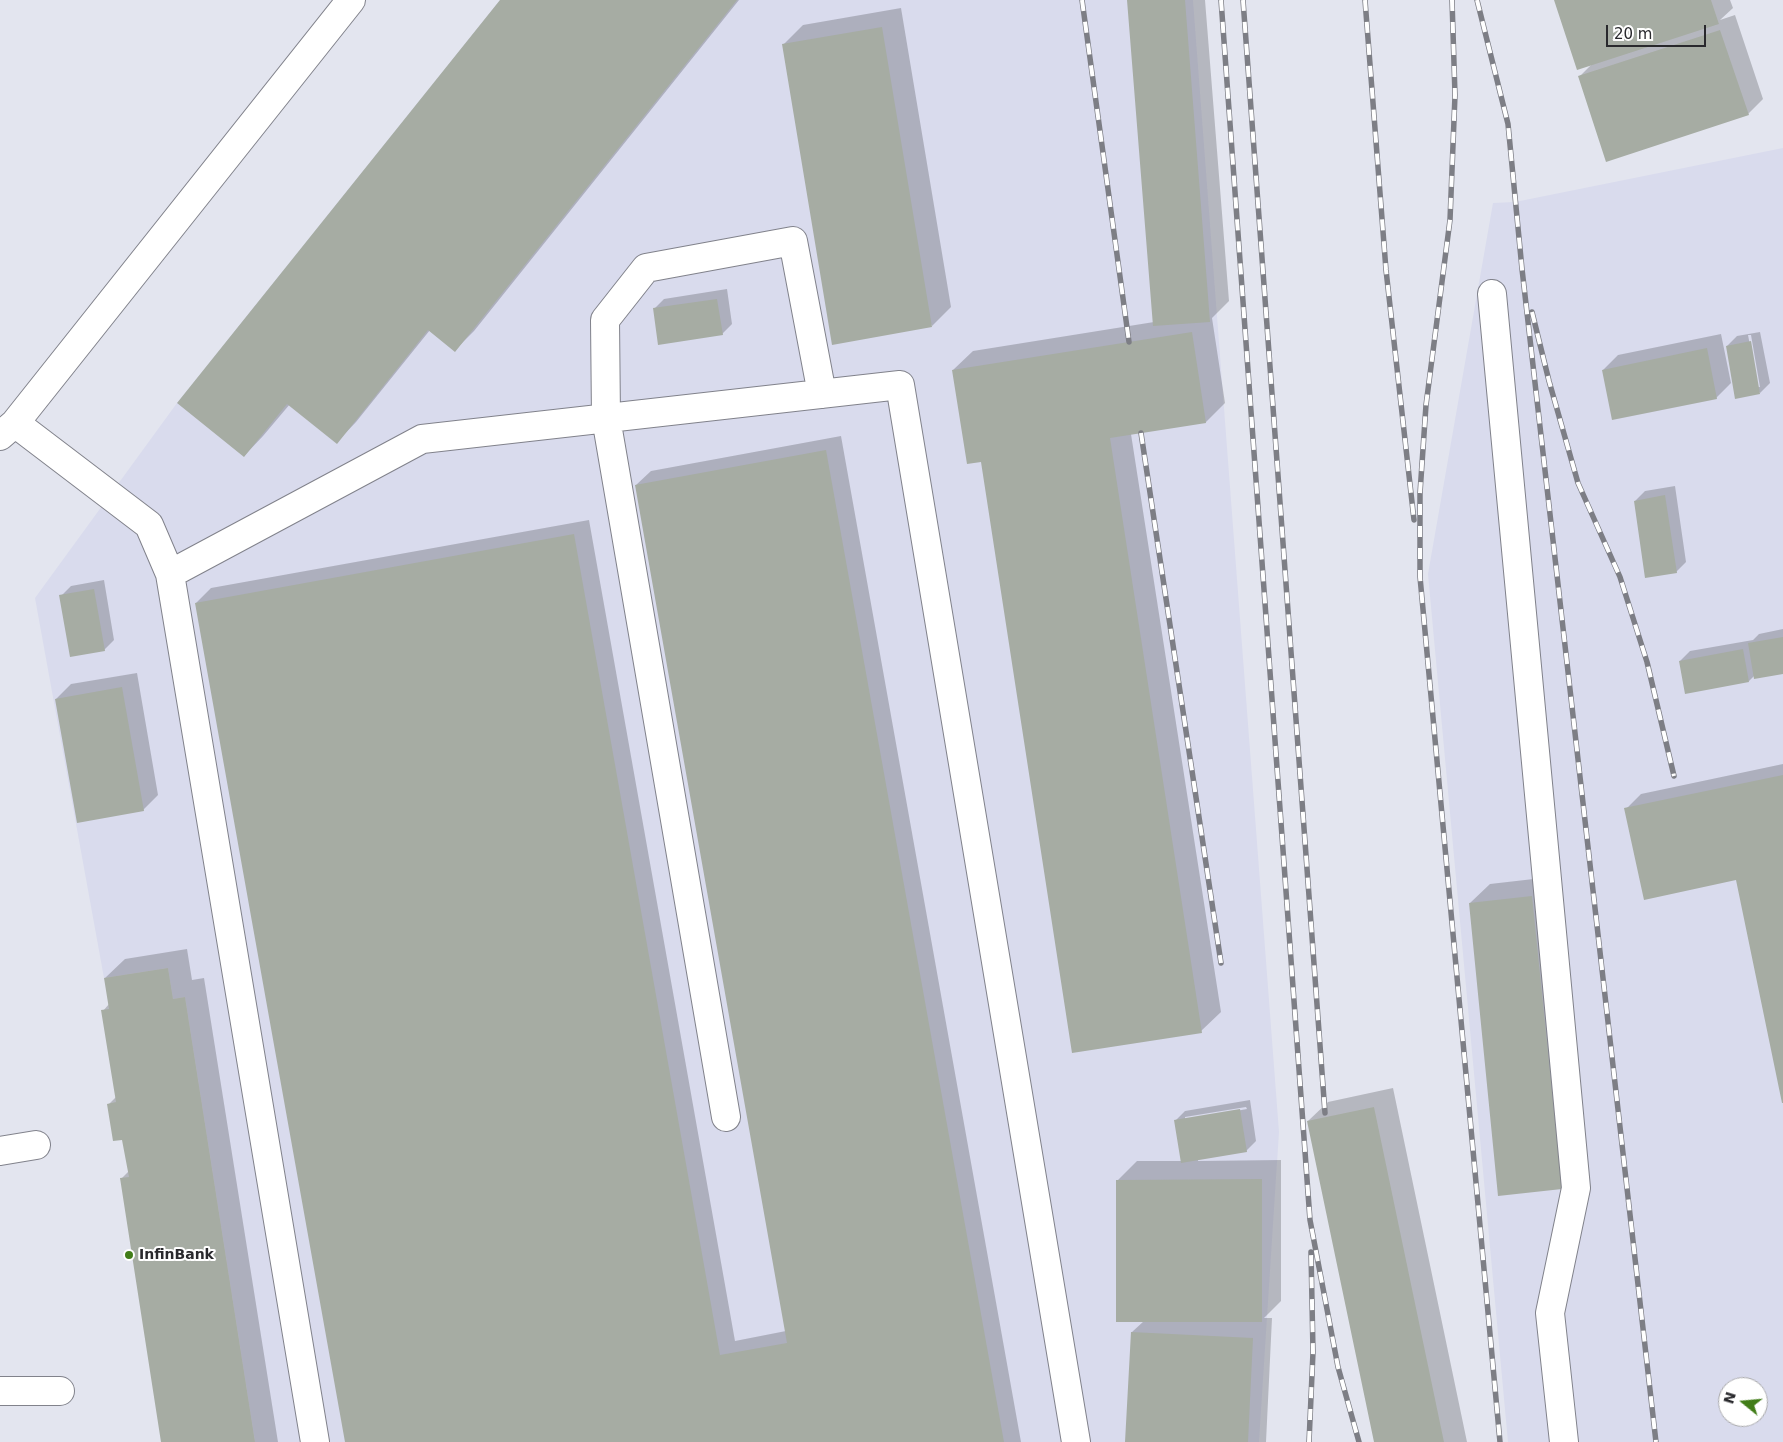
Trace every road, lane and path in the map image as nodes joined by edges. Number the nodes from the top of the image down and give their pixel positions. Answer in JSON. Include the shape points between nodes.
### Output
{"nodes":[{"id":1,"x":351,"y":0,"type":"edge"},
{"id":2,"x":1492,"y":294,"type":"dead end"},
{"id":3,"x":822,"y":394,"type":"junction"},
{"id":4,"x":606,"y":418,"type":"junction"},
{"id":5,"x":7,"y":429,"type":"edge"},
{"id":6,"x":170,"y":574,"type":"junction"},
{"id":7,"x":726,"y":1117,"type":"dead end"},
{"id":8,"x":36,"y":1145,"type":"dead end"},
{"id":9,"x":0,"y":1151,"type":"edge"},
{"id":10,"x":0,"y":1391,"type":"edge"},
{"id":11,"x":60,"y":1391,"type":"dead end"},
{"id":12,"x":315,"y":1442,"type":"edge"},
{"id":13,"x":1076,"y":1442,"type":"edge"},
{"id":14,"x":1564,"y":1442,"type":"edge"}],
"edges":[{"from":1,"to":5,"type":"lane"},
{"from":2,"to":14,"type":"lane","via":[[1576,1188],[1550,1313]]},
{"from":3,"to":4,"type":"lane"},
{"from":3,"to":4,"type":"lane","via":[[793,241],[646,268],[605,320]]},
{"from":3,"to":13,"type":"lane","via":[[900,385]]},
{"from":4,"to":6,"type":"lane","via":[[422,439]]},
{"from":4,"to":7,"type":"lane"},
{"from":5,"to":6,"type":"lane","via":[[149,525]]},
{"from":6,"to":12,"type":"lane"},
{"from":8,"to":9,"type":"lane"},
{"from":10,"to":11,"type":"lane"}]}
